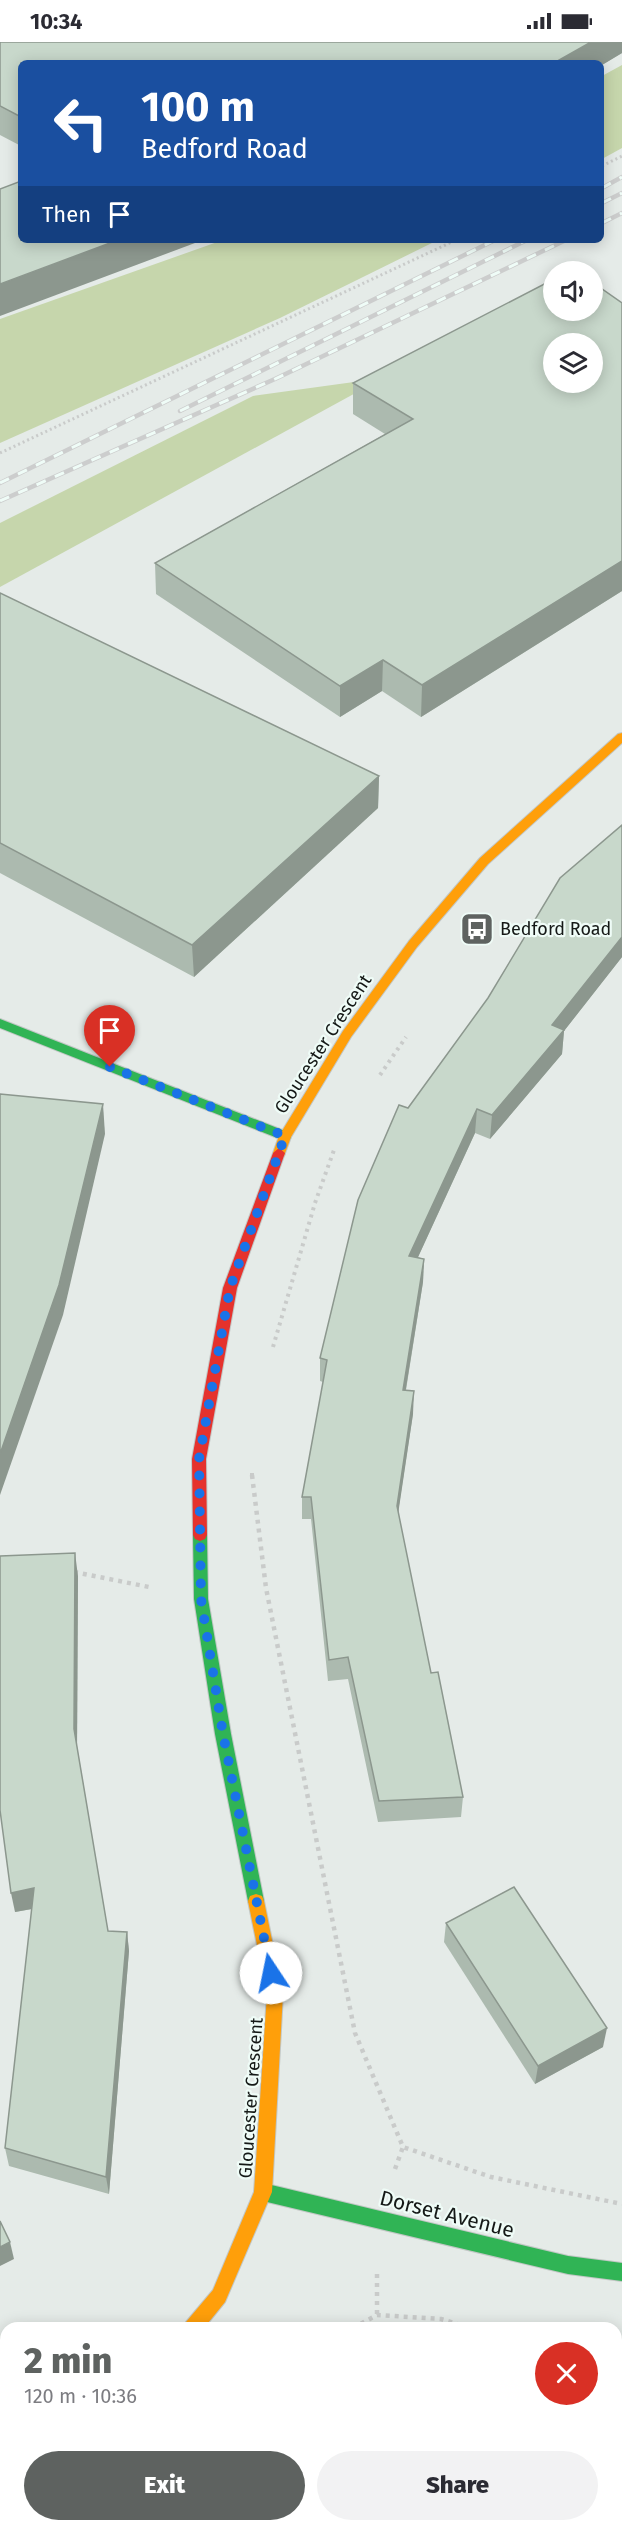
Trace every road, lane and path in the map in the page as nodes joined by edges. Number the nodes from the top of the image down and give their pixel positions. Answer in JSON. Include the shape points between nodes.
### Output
{"nodes":[{"id":1,"x":622,"y":156,"type":"edge"},
{"id":2,"x":604,"y":165,"type":"edge"},
{"id":3,"x":450,"y":243,"type":"edge"},
{"id":4,"x":0,"y":453,"type":"edge"},
{"id":5,"x":622,"y":737,"type":"edge"},
{"id":6,"x":0,"y":1023,"type":"edge"},
{"id":7,"x":411,"y":1030,"type":"dead end"},
{"id":8,"x":378,"y":1078,"type":"dead end"},
{"id":9,"x":285,"y":1136,"type":"junction"},
{"id":10,"x":335,"y":1146,"type":"dead end"},
{"id":11,"x":271,"y":1352,"type":"dead end"},
{"id":12,"x":251,"y":1466,"type":"dead end"},
{"id":13,"x":66,"y":1570,"type":"edge"},
{"id":14,"x":201,"y":1599,"type":"junction"},
{"id":15,"x":263,"y":2192,"type":"junction"},
{"id":16,"x":622,"y":2204,"type":"edge"},
{"id":17,"x":622,"y":2272,"type":"edge"},
{"id":18,"x":197,"y":2322,"type":"edge"},
{"id":19,"x":364,"y":2322,"type":"edge"},
{"id":20,"x":451,"y":2322,"type":"edge"}],
"edges":[{"from":1,"to":2,"type":"path"},
{"from":3,"to":4,"type":"path"},
{"from":5,"to":9,"type":"street","name":"Gloucester Crescent","via":[[484,861],[413,944],[347,1034]]},
{"from":6,"to":9,"type":"street"},
{"from":7,"to":8,"type":"path"},
{"from":9,"to":14,"type":"street","name":"Gloucester Crescent","via":[[230,1288],[199,1459]]},
{"from":10,"to":11,"type":"path"},
{"from":12,"to":16,"type":"path","via":[[266,1588],[355,2033],[403,2147],[491,2177]]},
{"from":13,"to":14,"type":"path"},
{"from":14,"to":15,"type":"street","name":"Gloucester Crescent","via":[[223,1734],[275,1994]]},
{"from":15,"to":17,"type":"street","name":"Dorset Avenue","via":[[568,2265]]},
{"from":15,"to":18,"type":"street","name":"Gloucester Crescent","via":[[219,2295]]},
{"from":19,"to":20,"type":"path","via":[[377,2315]]}]}
